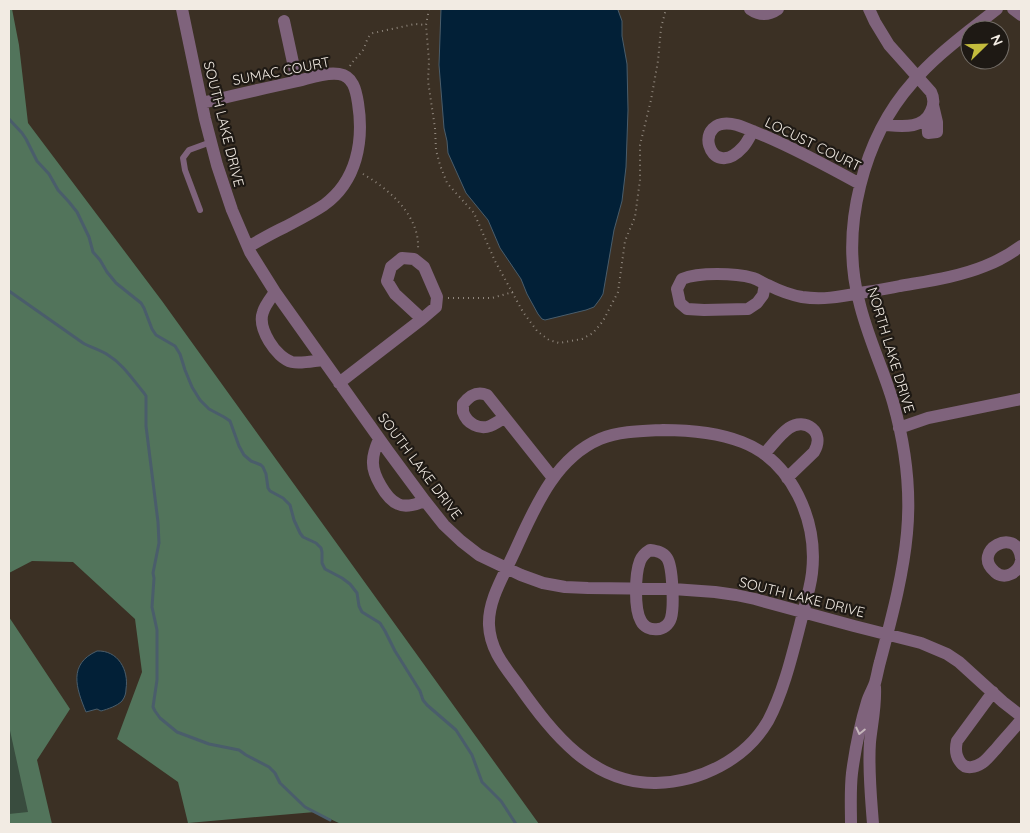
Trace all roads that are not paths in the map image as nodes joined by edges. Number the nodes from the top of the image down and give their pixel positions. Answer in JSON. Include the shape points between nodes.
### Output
{"nodes":[{"id":1,"x":182,"y":9,"type":"edge"},
{"id":2,"x":750,"y":9,"type":"edge"},
{"id":3,"x":778,"y":9,"type":"edge"},
{"id":4,"x":869,"y":9,"type":"edge"},
{"id":5,"x":997,"y":9,"type":"edge"},
{"id":6,"x":1013,"y":9,"type":"edge"},
{"id":7,"x":1021,"y":16,"type":"edge"},
{"id":8,"x":983,"y":20,"type":"edge"},
{"id":9,"x":284,"y":21,"type":"dead end"},
{"id":10,"x":960,"y":38,"type":"edge"},
{"id":11,"x":918,"y":77,"type":"junction"},
{"id":12,"x":297,"y":81,"type":"junction"},
{"id":13,"x":202,"y":103,"type":"junction"},
{"id":14,"x":884,"y":126,"type":"junction"},
{"id":15,"x":753,"y":131,"type":"dead end"},
{"id":16,"x":211,"y":142,"type":"junction"},
{"id":17,"x":860,"y":184,"type":"junction"},
{"id":18,"x":200,"y":210,"type":"dead end"},
{"id":19,"x":248,"y":247,"type":"junction"},
{"id":20,"x":1019,"y":249,"type":"edge"},
{"id":21,"x":765,"y":284,"type":"junction"},
{"id":22,"x":275,"y":292,"type":"junction"},
{"id":23,"x":858,"y":294,"type":"junction"},
{"id":24,"x":422,"y":319,"type":"junction"},
{"id":25,"x":323,"y":360,"type":"junction"},
{"id":26,"x":339,"y":383,"type":"junction"},
{"id":27,"x":1021,"y":399,"type":"edge"},
{"id":28,"x":505,"y":418,"type":"dead end"},
{"id":29,"x":899,"y":428,"type":"junction"},
{"id":30,"x":379,"y":439,"type":"junction"},
{"id":31,"x":764,"y":454,"type":"junction"},
{"id":32,"x":553,"y":478,"type":"junction"},
{"id":33,"x":787,"y":478,"type":"junction"},
{"id":34,"x":425,"y":501,"type":"junction"},
{"id":35,"x":507,"y":568,"type":"junction"},
{"id":36,"x":636,"y":589,"type":"junction"},
{"id":37,"x":672,"y":589,"type":"junction"},
{"id":38,"x":803,"y":611,"type":"junction"},
{"id":39,"x":887,"y":635,"type":"junction"},
{"id":40,"x":875,"y":684,"type":"junction"},
{"id":41,"x":993,"y":692,"type":"junction"},
{"id":42,"x":1021,"y":718,"type":"edge"},
{"id":43,"x":851,"y":824,"type":"edge"},
{"id":44,"x":873,"y":824,"type":"edge"}],
"edges":[{"from":1,"to":13,"type":"street","name":"SOUTH LAKE DRIVE"},
{"from":2,"to":3,"type":"street","via":[[768,15]]},
{"from":4,"to":11,"type":"street","via":[[889,45]]},
{"from":5,"to":8,"type":"street","name":"NORTH LAKE DRIVE"},
{"from":6,"to":7,"type":"street"},
{"from":9,"to":12,"type":"street"},
{"from":10,"to":11,"type":"street","name":"NORTH LAKE DRIVE"},
{"from":11,"to":14,"type":"street","name":"NORTH LAKE DRIVE"},
{"from":11,"to":14,"type":"street","via":[[931,92],[937,132],[928,134],[927,118],[912,126]]},
{"from":12,"to":13,"type":"street","name":"SUMAC COURT"},
{"from":12,"to":19,"type":"street","name":"SUMAC COURT","via":[[341,74],[354,84],[361,135],[357,158],[342,188],[325,204]]},
{"from":13,"to":16,"type":"street","name":"SOUTH LAKE DRIVE"},
{"from":14,"to":17,"type":"street","name":"NORTH LAKE DRIVE"},
{"from":15,"to":17,"type":"street","name":"LOCUST COURT","via":[[798,150]]},
{"from":16,"to":18,"type":"lane","via":[[189,150],[183,158]]},
{"from":16,"to":19,"type":"street","name":"SOUTH LAKE DRIVE","via":[[224,188]]},
{"from":17,"to":23,"type":"street","name":"NORTH LAKE DRIVE","via":[[853,236],[854,278]]},
{"from":19,"to":22,"type":"street","name":"SOUTH LAKE DRIVE"},
{"from":20,"to":23,"type":"street","via":[[970,271]]},
{"from":21,"to":21,"type":"street","via":[[754,278],[732,274],[691,275],[682,279],[677,289],[680,303],[687,309],[748,309],[763,295]]},
{"from":21,"to":23,"type":"street","via":[[815,298]]},
{"from":22,"to":25,"type":"street","name":"SOUTH LAKE DRIVE"},
{"from":22,"to":25,"type":"street","via":[[263,312],[262,322],[275,350],[292,362]]},
{"from":23,"to":29,"type":"street","name":"NORTH LAKE DRIVE"},
{"from":24,"to":24,"type":"street","via":[[436,307],[437,297],[424,267],[414,259],[402,258],[391,266],[387,281],[395,294]]},
{"from":24,"to":26,"type":"street"},
{"from":25,"to":26,"type":"street","name":"SOUTH LAKE DRIVE"},
{"from":26,"to":30,"type":"street","name":"SOUTH LAKE DRIVE"},
{"from":27,"to":29,"type":"street","via":[[928,418]]},
{"from":28,"to":32,"type":"street"},
{"from":29,"to":39,"type":"street","name":"NORTH LAKE DRIVE","via":[[908,488],[907,533]]},
{"from":30,"to":34,"type":"street","name":"SOUTH LAKE DRIVE"},
{"from":30,"to":34,"type":"street","via":[[372,463],[384,491],[405,506]]},
{"from":31,"to":32,"type":"street","via":[[743,442],[713,433],[630,432],[600,439],[588,446]]},
{"from":31,"to":33,"type":"street"},
{"from":31,"to":33,"type":"street","via":[[796,425],[811,427],[817,433],[819,440],[814,452]]},
{"from":32,"to":35,"type":"street","via":[[534,509]]},
{"from":33,"to":38,"type":"street","via":[[804,508],[811,535],[812,572]]},
{"from":34,"to":35,"type":"street","name":"SOUTH LAKE DRIVE","via":[[461,541],[479,555]]},
{"from":35,"to":36,"type":"street","name":"SOUTH LAKE DRIVE","via":[[565,587]]},
{"from":35,"to":38,"type":"street","via":[[493,601],[489,624],[500,660],[566,744],[602,770],[628,780],[657,783],[685,780],[712,771],[748,746],[767,722],[780,695]]},
{"from":36,"to":37,"type":"street","name":"SOUTH LAKE DRIVE"},
{"from":36,"to":37,"type":"street","via":[[640,560],[650,550],[657,550],[668,559]]},
{"from":36,"to":37,"type":"street","via":[[639,618],[643,625],[656,630],[671,619]]},
{"from":37,"to":38,"type":"street","name":"SOUTH LAKE DRIVE","via":[[736,595]]},
{"from":38,"to":39,"type":"street","name":"SOUTH LAKE DRIVE"},
{"from":39,"to":40,"type":"street","name":"NORTH LAKE DRIVE"},
{"from":39,"to":41,"type":"street","name":"SOUTH LAKE DRIVE","via":[[922,643],[947,654]]},
{"from":40,"to":43,"type":"street","name":"NORTH LAKE DRIVE","one_way":true,"via":[[867,700],[852,775]]},
{"from":40,"to":44,"type":"street","name":"NORTH LAKE DRIVE","via":[[870,742]]},
{"from":41,"to":42,"type":"street","name":"SOUTH LAKE DRIVE"},
{"from":41,"to":42,"type":"street","via":[[957,741],[956,752],[964,766],[974,767],[983,762]]}]}
